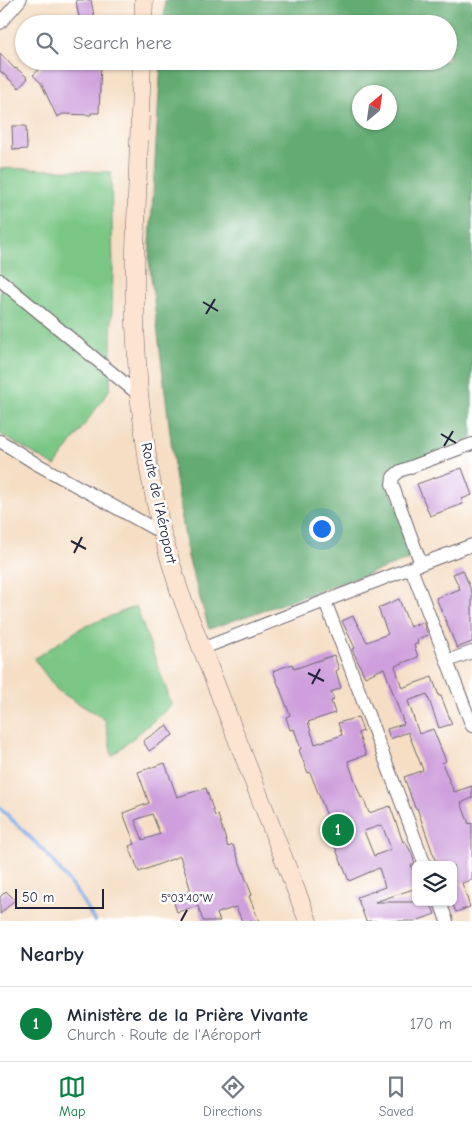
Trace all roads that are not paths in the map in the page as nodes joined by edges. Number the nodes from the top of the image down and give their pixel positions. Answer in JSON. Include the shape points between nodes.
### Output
{"nodes":[{"id":1,"x":20,"y":0,"type":"edge"},
{"id":2,"x":144,"y":0,"type":"edge"},
{"id":3,"x":143,"y":15,"type":"edge"},
{"id":4,"x":0,"y":23,"type":"edge"},
{"id":5,"x":142,"y":70,"type":"edge"},
{"id":6,"x":0,"y":280,"type":"edge"},
{"id":7,"x":139,"y":395,"type":"junction"},
{"id":8,"x":0,"y":441,"type":"edge"},
{"id":9,"x":472,"y":444,"type":"edge"},
{"id":10,"x":162,"y":533,"type":"junction"},
{"id":11,"x":472,"y":545,"type":"edge"},
{"id":12,"x":416,"y":566,"type":"junction"},
{"id":13,"x":325,"y":601,"type":"junction"},
{"id":14,"x":202,"y":649,"type":"junction"},
{"id":15,"x":472,"y":652,"type":"edge"},
{"id":16,"x":447,"y":661,"type":"junction"},
{"id":17,"x":472,"y":726,"type":"edge"},
{"id":18,"x":423,"y":861,"type":"edge"},
{"id":19,"x":441,"y":906,"type":"edge"},
{"id":20,"x":308,"y":921,"type":"edge"},
{"id":21,"x":447,"y":921,"type":"edge"}],
"edges":[{"from":1,"to":4,"type":"street"},
{"from":2,"to":3,"type":"main road"},
{"from":5,"to":7,"type":"main road","name":"Route de l'Aéroport","via":[[135,250]]},
{"from":6,"to":7,"type":"street"},
{"from":7,"to":10,"type":"main road","name":"Route de l'Aéroport"},
{"from":8,"to":10,"type":"street"},
{"from":9,"to":12,"type":"street","via":[[400,471],[393,477],[392,484]]},
{"from":10,"to":14,"type":"main road","name":"Route de l'Aéroport","via":[[179,590]]},
{"from":11,"to":12,"type":"street"},
{"from":12,"to":13,"type":"street"},
{"from":12,"to":16,"type":"street"},
{"from":13,"to":14,"type":"street"},
{"from":13,"to":18,"type":"street"},
{"from":14,"to":20,"type":"main road","name":"Route de l'Aéroport"},
{"from":15,"to":16,"type":"street"},
{"from":16,"to":17,"type":"street"},
{"from":19,"to":21,"type":"street"}]}
